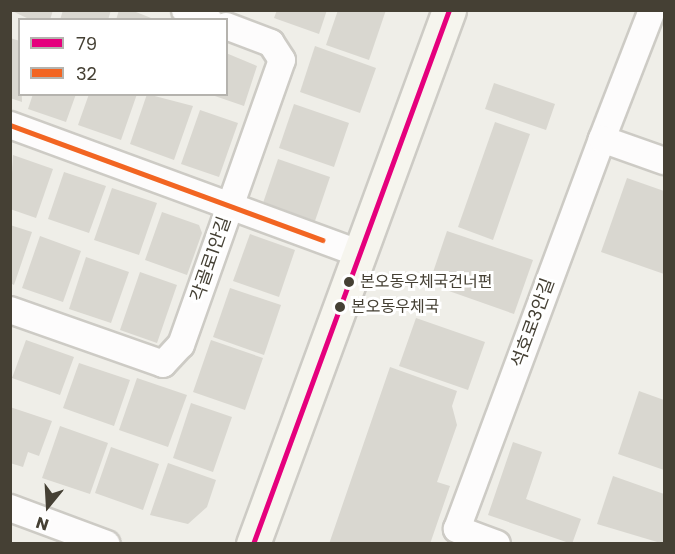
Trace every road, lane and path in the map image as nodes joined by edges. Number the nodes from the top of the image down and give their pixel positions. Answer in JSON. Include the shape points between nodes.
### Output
{"nodes":[{"id":1,"x":185,"y":10,"type":"edge"},
{"id":2,"x":449,"y":10,"type":"edge"},
{"id":3,"x":652,"y":10,"type":"edge"},
{"id":4,"x":204,"y":18,"type":"edge"},
{"id":5,"x":228,"y":27,"type":"edge"},
{"id":6,"x":10,"y":125,"type":"edge"},
{"id":7,"x":602,"y":139,"type":"junction"},
{"id":8,"x":664,"y":161,"type":"edge"},
{"id":9,"x":230,"y":207,"type":"junction"},
{"id":10,"x":360,"y":254,"type":"junction"},
{"id":11,"x":10,"y":310,"type":"edge"},
{"id":12,"x":10,"y":508,"type":"edge"},
{"id":13,"x":107,"y":543,"type":"edge"},
{"id":14,"x":253,"y":543,"type":"edge"},
{"id":15,"x":497,"y":543,"type":"edge"}],
"edges":[{"from":1,"to":4,"type":"street"},
{"from":2,"to":10,"type":"main road"},
{"from":3,"to":7,"type":"street"},
{"from":5,"to":9,"type":"street","name":"각골로1안길","via":[[271,43],[282,60]]},
{"from":6,"to":9,"type":"street"},
{"from":7,"to":8,"type":"street"},
{"from":7,"to":15,"type":"street","name":"석호로3안길","via":[[457,529]]},
{"from":9,"to":10,"type":"street"},
{"from":9,"to":11,"type":"street","name":"각골로1안길","via":[[181,345],[163,364]]},
{"from":10,"to":14,"type":"main road"},
{"from":12,"to":13,"type":"street"}]}
